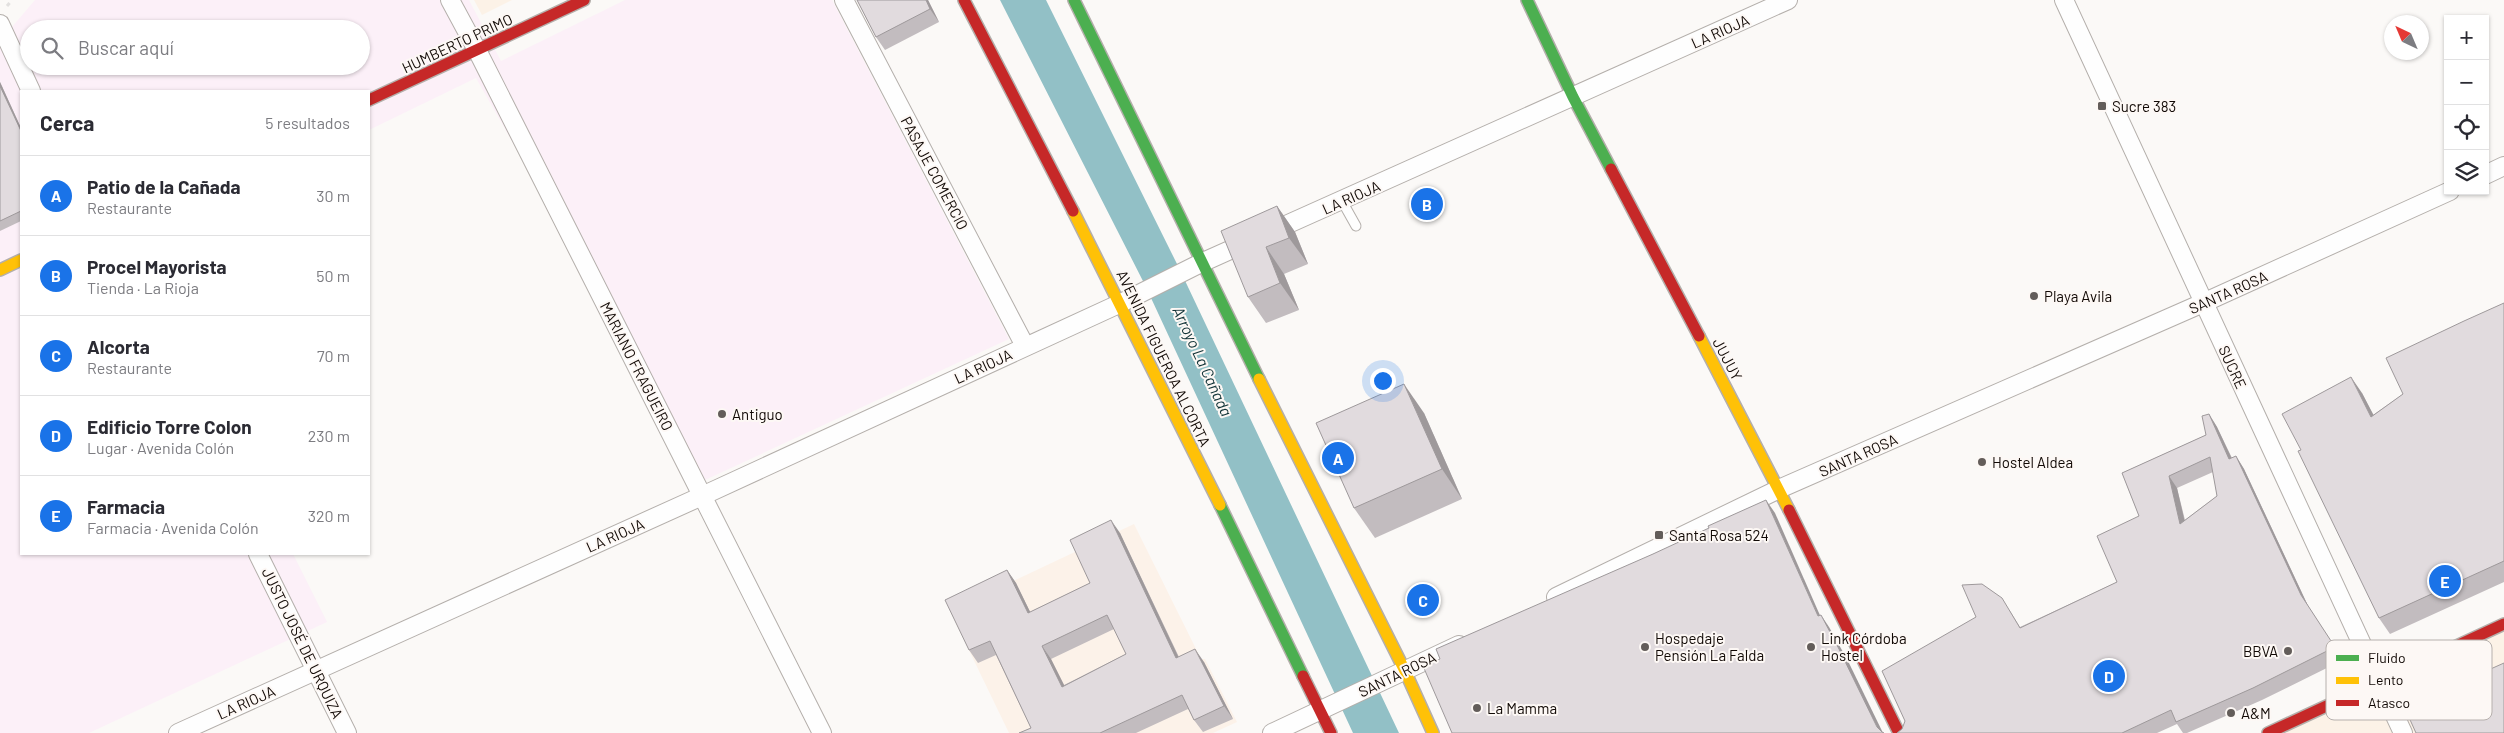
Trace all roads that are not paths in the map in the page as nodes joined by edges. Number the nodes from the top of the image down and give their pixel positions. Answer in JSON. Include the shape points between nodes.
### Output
{"nodes":[{"id":1,"x":450,"y":0,"type":"edge"},
{"id":2,"x":584,"y":0,"type":"edge"},
{"id":3,"x":844,"y":0,"type":"edge"},
{"id":4,"x":964,"y":0,"type":"edge"},
{"id":5,"x":1074,"y":0,"type":"edge"},
{"id":6,"x":1527,"y":0,"type":"edge"},
{"id":7,"x":2064,"y":0,"type":"edge"},
{"id":8,"x":1782,"y":1,"type":"edge"},
{"id":9,"x":0,"y":24,"type":"edge"},
{"id":10,"x":477,"y":50,"type":"junction"},
{"id":11,"x":20,"y":67,"type":"edge"},
{"id":12,"x":24,"y":75,"type":"edge"},
{"id":13,"x":31,"y":90,"type":"edge"},
{"id":14,"x":1574,"y":97,"type":"junction"},
{"id":15,"x":370,"y":100,"type":"edge"},
{"id":16,"x":2504,"y":166,"type":"edge"},
{"id":17,"x":2489,"y":173,"type":"edge"},
{"id":18,"x":2444,"y":194,"type":"edge"},
{"id":19,"x":1342,"y":201,"type":"junction"},
{"id":20,"x":1356,"y":226,"type":"dead end"},
{"id":21,"x":20,"y":260,"type":"edge"},
{"id":22,"x":1200,"y":264,"type":"junction"},
{"id":23,"x":0,"y":270,"type":"edge"},
{"id":24,"x":1121,"y":303,"type":"junction"},
{"id":25,"x":2203,"y":303,"type":"junction"},
{"id":26,"x":1025,"y":346,"type":"junction"},
{"id":27,"x":1779,"y":489,"type":"junction"},
{"id":28,"x":702,"y":496,"type":"junction"},
{"id":29,"x":259,"y":555,"type":"edge"},
{"id":30,"x":1538,"y":606,"type":"edge"},
{"id":31,"x":2504,"y":624,"type":"edge"},
{"id":32,"x":1476,"y":636,"type":"edge"},
{"id":33,"x":2359,"y":640,"type":"edge"},
{"id":34,"x":2469,"y":640,"type":"edge"},
{"id":35,"x":317,"y":670,"type":"junction"},
{"id":36,"x":1404,"y":671,"type":"junction"},
{"id":37,"x":2326,"y":706,"type":"edge"},
{"id":38,"x":1320,"y":711,"type":"junction"},
{"id":39,"x":2397,"y":720,"type":"edge"},
{"id":40,"x":178,"y":733,"type":"edge"},
{"id":41,"x":348,"y":733,"type":"edge"},
{"id":42,"x":822,"y":733,"type":"edge"},
{"id":43,"x":1272,"y":733,"type":"edge"},
{"id":44,"x":1331,"y":733,"type":"edge"},
{"id":45,"x":1433,"y":733,"type":"edge"},
{"id":46,"x":1900,"y":733,"type":"edge"},
{"id":47,"x":2268,"y":733,"type":"edge"},
{"id":48,"x":2403,"y":733,"type":"edge"}],
"edges":[{"from":1,"to":10,"type":"street","name":"MARIANO FRAGUEIRO"},
{"from":2,"to":10,"type":"main road","name":"HUMBERTO PRIMO"},
{"from":3,"to":26,"type":"street","name":"PASAJE COMERCIO"},
{"from":4,"to":24,"type":"main road","name":"AVENIDA FIGUEROA ALCORTA"},
{"from":5,"to":22,"type":"main road"},
{"from":6,"to":14,"type":"main road","name":"JUJUY"},
{"from":7,"to":25,"type":"street","name":"SUCRE"},
{"from":8,"to":14,"type":"street","name":"LA RIOJA"},
{"from":9,"to":11,"type":"street"},
{"from":10,"to":15,"type":"main road","name":"HUMBERTO PRIMO"},
{"from":10,"to":28,"type":"street","name":"MARIANO FRAGUEIRO"},
{"from":12,"to":13,"type":"street"},
{"from":14,"to":19,"type":"street","name":"LA RIOJA"},
{"from":14,"to":27,"type":"main road","name":"JUJUY"},
{"from":16,"to":17,"type":"street"},
{"from":18,"to":25,"type":"street","name":"SANTA ROSA"},
{"from":19,"to":20,"type":"lane"},
{"from":19,"to":22,"type":"street","name":"LA RIOJA"},
{"from":21,"to":23,"type":"main road"},
{"from":22,"to":24,"type":"street","name":"LA RIOJA"},
{"from":22,"to":36,"type":"main road"},
{"from":24,"to":26,"type":"street","name":"LA RIOJA"},
{"from":24,"to":38,"type":"main road","name":"AVENIDA FIGUEROA ALCORTA"},
{"from":25,"to":27,"type":"street","name":"SANTA ROSA"},
{"from":25,"to":33,"type":"street","name":"SUCRE"},
{"from":26,"to":28,"type":"street","name":"LA RIOJA"},
{"from":27,"to":30,"type":"street","name":"SANTA ROSA"},
{"from":27,"to":46,"type":"main road","name":"JUJUY"},
{"from":28,"to":35,"type":"street","name":"LA RIOJA"},
{"from":28,"to":42,"type":"street","name":"MARIANO FRAGUEIRO"},
{"from":29,"to":35,"type":"street","name":"JUSTO JOSÉ DE URQUIZA"},
{"from":31,"to":34,"type":"main road"},
{"from":32,"to":36,"type":"street","name":"SANTA ROSA"},
{"from":35,"to":40,"type":"street","name":"LA RIOJA"},
{"from":35,"to":41,"type":"street","name":"JUSTO JOSÉ DE URQUIZA"},
{"from":36,"to":38,"type":"street","name":"SANTA ROSA"},
{"from":36,"to":45,"type":"main road"},
{"from":37,"to":47,"type":"main road"},
{"from":38,"to":43,"type":"street","name":"SANTA ROSA"},
{"from":38,"to":44,"type":"main road","name":"AVENIDA FIGUEROA ALCORTA"},
{"from":39,"to":48,"type":"street","name":"SUCRE"}]}
